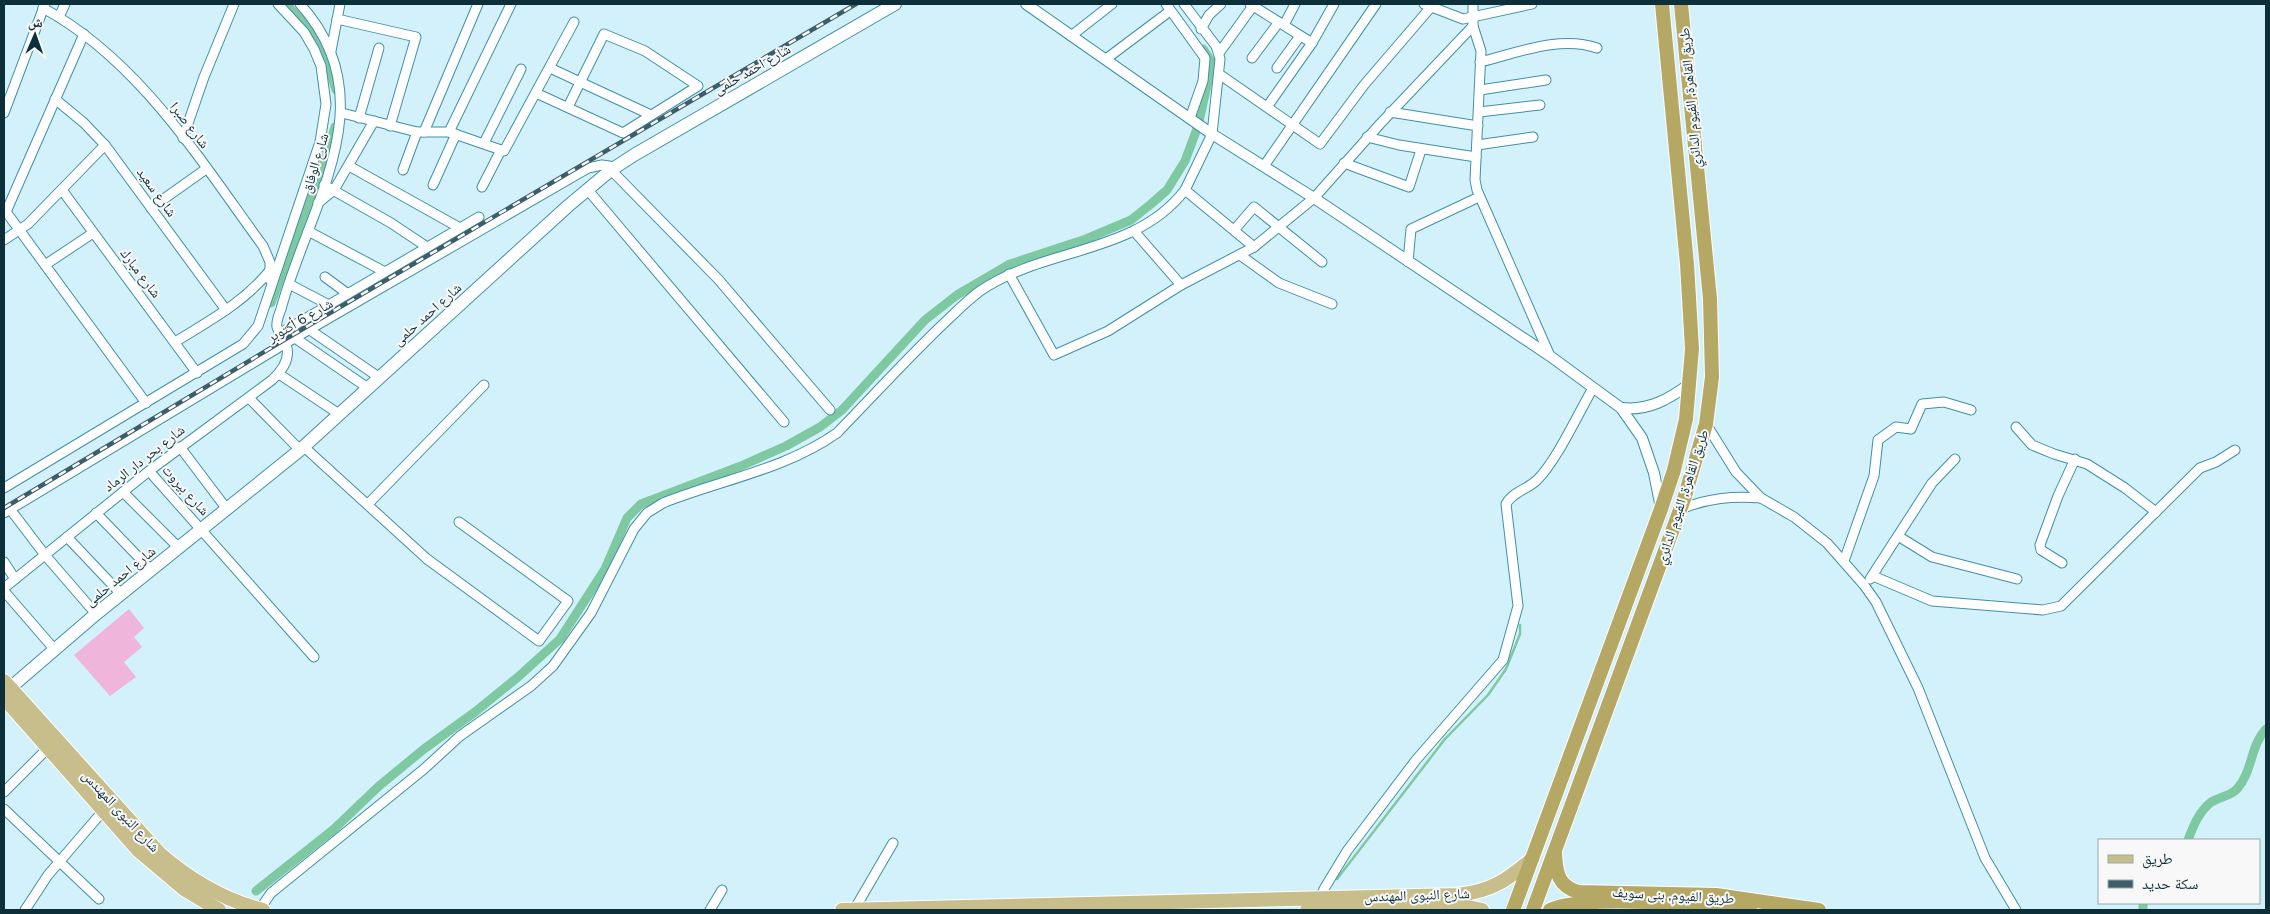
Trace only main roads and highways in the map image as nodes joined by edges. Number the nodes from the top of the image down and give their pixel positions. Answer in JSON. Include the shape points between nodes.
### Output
{"nodes":[{"id":1,"x":895,"y":4,"type":"edge"},
{"id":2,"x":1662,"y":4,"type":"edge"},
{"id":3,"x":1681,"y":4,"type":"edge"},
{"id":4,"x":1695,"y":153,"type":"junction"},
{"id":5,"x":1676,"y":154,"type":"junction"},
{"id":6,"x":6,"y":689,"type":"edge"},
{"id":7,"x":1586,"y":711,"type":"junction"},
{"id":8,"x":1605,"y":718,"type":"junction"},
{"id":9,"x":1555,"y":850,"type":"junction"},
{"id":10,"x":1532,"y":859,"type":"junction"},
{"id":11,"x":1118,"y":907,"type":"edge"},
{"id":12,"x":1316,"y":907,"type":"edge"},
{"id":13,"x":219,"y":910,"type":"edge"},
{"id":14,"x":261,"y":910,"type":"edge"},
{"id":15,"x":842,"y":910,"type":"edge"},
{"id":16,"x":854,"y":910,"type":"edge"},
{"id":17,"x":1307,"y":910,"type":"edge"},
{"id":18,"x":1482,"y":910,"type":"edge"},
{"id":19,"x":1513,"y":910,"type":"edge"},
{"id":20,"x":1533,"y":910,"type":"edge"},
{"id":21,"x":1550,"y":910,"type":"edge"},
{"id":22,"x":1750,"y":910,"type":"edge"},
{"id":23,"x":1819,"y":910,"type":"edge"}],
"edges":[{"from":1,"to":6,"type":"main road","name":"شارع احمد حلمى","via":[[656,141],[587,189],[302,448]]},
{"from":2,"to":5,"type":"highway","name":"طريق القاهرة, الفيوم الدائري"},
{"from":3,"to":4,"type":"highway","name":"طريق القاهرة, الفيوم الدائري"},
{"from":4,"to":5,"type":"highway"},
{"from":4,"to":8,"type":"highway","name":"طريق القاهرة, الفيوم الدائري","via":[[1713,356],[1706,424],[1681,509]]},
{"from":5,"to":7,"type":"highway","name":"طريق القاهرة, الفيوم الدائري","via":[[1691,315],[1691,383],[1681,444],[1661,509]]},
{"from":6,"to":13,"type":"main road","name":"شارع النبوى المهندس","via":[[47,748],[139,851],[163,874]]},
{"from":6,"to":14,"type":"main road","name":"شارع النبوى المهندس","via":[[159,853],[202,885]]},
{"from":7,"to":8,"type":"highway"},
{"from":7,"to":10,"type":"highway","name":"طريق القاهرة, الفيوم الدائري"},
{"from":8,"to":9,"type":"highway","name":"طريق القاهرة, الفيوم الدائري"},
{"from":9,"to":20,"type":"highway","name":"طريق القاهرة, الفيوم الدائري"},
{"from":9,"to":23,"type":"highway","name":"طريق الفيوم, بنى سويف","via":[[1560,880],[1570,890],[1716,895]]},
{"from":10,"to":12,"type":"main road","name":"شارع النبوى المهندس","via":[[1504,881],[1476,893]]},
{"from":10,"to":19,"type":"highway","name":"طريق القاهرة, الفيوم الدائري"},
{"from":11,"to":12,"type":"main road","name":"شارع النبوى المهندس"},
{"from":11,"to":16,"type":"main road","name":"شارع النبوى المهندس"},
{"from":12,"to":17,"type":"main road","name":"شارع النبوى المهندس"},
{"from":12,"to":18,"type":"main road","name":"شارع النبوى المهندس","via":[[1464,906]]},
{"from":15,"to":16,"type":"main road","name":"شارع النبوى المهندس"},
{"from":21,"to":22,"type":"highway","name":"طريق الفيوم, بنى سويف","via":[[1564,905],[1594,903],[1681,904]]}]}
